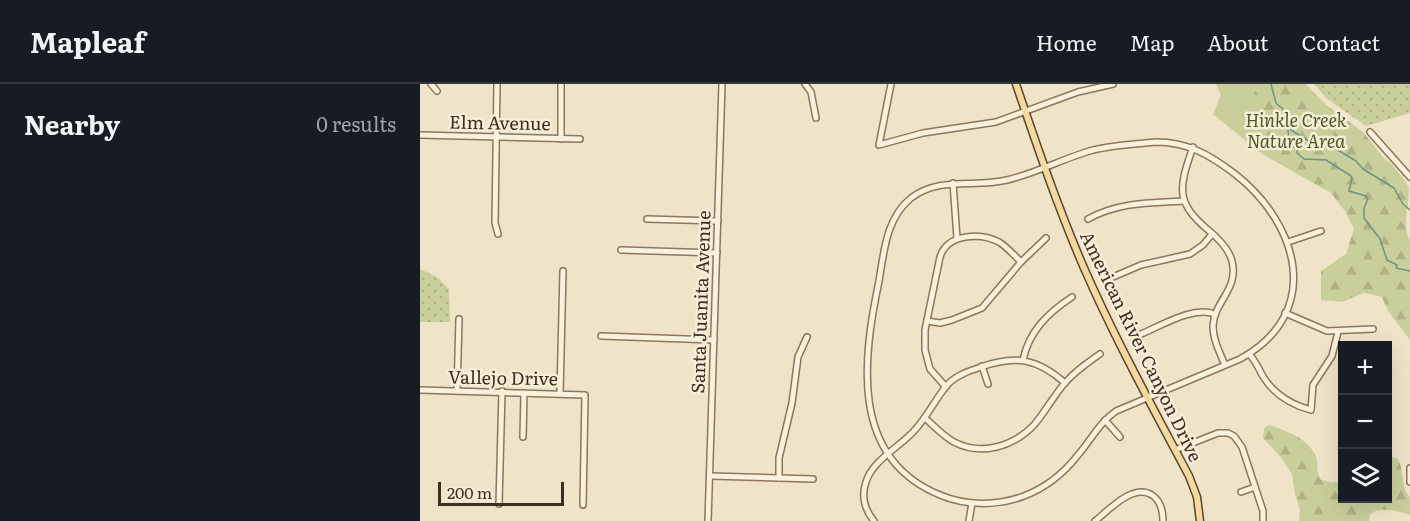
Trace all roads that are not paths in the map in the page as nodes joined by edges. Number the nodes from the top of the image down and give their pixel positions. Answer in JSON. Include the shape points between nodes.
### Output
{"nodes":[{"id":1,"x":430,"y":84,"type":"edge"},
{"id":2,"x":497,"y":84,"type":"edge"},
{"id":3,"x":561,"y":84,"type":"edge"},
{"id":4,"x":722,"y":84,"type":"edge"},
{"id":5,"x":805,"y":84,"type":"edge"},
{"id":6,"x":891,"y":84,"type":"edge"},
{"id":7,"x":1016,"y":84,"type":"edge"},
{"id":8,"x":1113,"y":84,"type":"edge"},
{"id":9,"x":437,"y":91,"type":"dead end"},
{"id":10,"x":1025,"y":111,"type":"junction"},
{"id":11,"x":816,"y":118,"type":"dead end"},
{"id":12,"x":1370,"y":132,"type":"dead end"},
{"id":13,"x":420,"y":135,"type":"edge"},
{"id":14,"x":496,"y":137,"type":"junction"},
{"id":15,"x":561,"y":139,"type":"junction"},
{"id":16,"x":580,"y":139,"type":"dead end"},
{"id":17,"x":1192,"y":147,"type":"junction"},
{"id":18,"x":1410,"y":165,"type":"edge"},
{"id":19,"x":1044,"y":168,"type":"junction"},
{"id":20,"x":1404,"y":171,"type":"junction"},
{"id":21,"x":1410,"y":177,"type":"edge"},
{"id":22,"x":953,"y":183,"type":"junction"},
{"id":23,"x":1184,"y":201,"type":"junction"},
{"id":24,"x":647,"y":219,"type":"dead end"},
{"id":25,"x":1088,"y":219,"type":"dead end"},
{"id":26,"x":718,"y":221,"type":"junction"},
{"id":27,"x":1321,"y":231,"type":"dead end"},
{"id":28,"x":498,"y":234,"type":"dead end"},
{"id":29,"x":1212,"y":234,"type":"junction"},
{"id":30,"x":957,"y":238,"type":"junction"},
{"id":31,"x":1046,"y":238,"type":"dead end"},
{"id":32,"x":1288,"y":242,"type":"junction"},
{"id":33,"x":621,"y":250,"type":"dead end"},
{"id":34,"x":717,"y":253,"type":"junction"},
{"id":35,"x":1021,"y":262,"type":"junction"},
{"id":36,"x":563,"y":271,"type":"dead end"},
{"id":37,"x":1113,"y":277,"type":"dead end"},
{"id":38,"x":1072,"y":297,"type":"dead end"},
{"id":39,"x":1215,"y":314,"type":"junction"},
{"id":40,"x":1285,"y":314,"type":"junction"},
{"id":41,"x":459,"y":319,"type":"dead end"},
{"id":42,"x":927,"y":321,"type":"junction"},
{"id":43,"x":1373,"y":329,"type":"dead end"},
{"id":44,"x":1338,"y":332,"type":"junction"},
{"id":45,"x":1141,"y":334,"type":"dead end"},
{"id":46,"x":601,"y":336,"type":"dead end"},
{"id":47,"x":807,"y":337,"type":"dead end"},
{"id":48,"x":714,"y":340,"type":"junction"},
{"id":49,"x":1100,"y":354,"type":"dead end"},
{"id":50,"x":1249,"y":354,"type":"junction"},
{"id":51,"x":1023,"y":360,"type":"junction"},
{"id":52,"x":1225,"y":365,"type":"junction"},
{"id":53,"x":982,"y":366,"type":"junction"},
{"id":54,"x":1065,"y":382,"type":"junction"},
{"id":55,"x":988,"y":384,"type":"dead end"},
{"id":56,"x":946,"y":387,"type":"junction"},
{"id":57,"x":420,"y":390,"type":"edge"},
{"id":58,"x":457,"y":391,"type":"junction"},
{"id":59,"x":502,"y":391,"type":"junction"},
{"id":60,"x":524,"y":393,"type":"junction"},
{"id":61,"x":560,"y":393,"type":"junction"},
{"id":62,"x":1148,"y":398,"type":"junction"},
{"id":63,"x":925,"y":418,"type":"junction"},
{"id":64,"x":1105,"y":420,"type":"junction"},
{"id":65,"x":523,"y":436,"type":"dead end"},
{"id":66,"x":1120,"y":437,"type":"dead end"},
{"id":67,"x":1175,"y":450,"type":"junction"},
{"id":68,"x":888,"y":454,"type":"junction"},
{"id":69,"x":1410,"y":468,"type":"edge"},
{"id":70,"x":710,"y":476,"type":"junction"},
{"id":71,"x":779,"y":478,"type":"junction"},
{"id":72,"x":813,"y":480,"type":"dead end"},
{"id":73,"x":1410,"y":482,"type":"edge"},
{"id":74,"x":1255,"y":487,"type":"junction"},
{"id":75,"x":1241,"y":492,"type":"dead end"},
{"id":76,"x":972,"y":503,"type":"junction"},
{"id":77,"x":499,"y":504,"type":"dead end"},
{"id":78,"x":583,"y":505,"type":"dead end"},
{"id":79,"x":708,"y":521,"type":"edge"},
{"id":80,"x":874,"y":521,"type":"edge"},
{"id":81,"x":969,"y":521,"type":"edge"},
{"id":82,"x":1095,"y":521,"type":"edge"},
{"id":83,"x":1163,"y":521,"type":"edge"},
{"id":84,"x":1200,"y":521,"type":"edge"},
{"id":85,"x":1263,"y":521,"type":"edge"}],
"edges":[{"from":1,"to":9,"type":"street"},
{"from":2,"to":14,"type":"street"},
{"from":3,"to":15,"type":"street"},
{"from":4,"to":26,"type":"street","name":"Santa Juanita Avenue"},
{"from":5,"to":11,"type":"street","via":[[812,92]]},
{"from":6,"to":10,"type":"street","via":[[879,145],[931,131],[984,124]]},
{"from":7,"to":10,"type":"main road","name":"American River Canyon Drive"},
{"from":8,"to":10,"type":"street"},
{"from":10,"to":19,"type":"main road","name":"American River Canyon Drive"},
{"from":12,"to":20,"type":"street"},
{"from":13,"to":14,"type":"street","name":"Elm Avenue"},
{"from":14,"to":15,"type":"street","name":"Elm Avenue"},
{"from":14,"to":28,"type":"street"},
{"from":15,"to":16,"type":"street","name":"Elm Avenue"},
{"from":17,"to":19,"type":"street","via":[[1166,142],[1112,147]]},
{"from":17,"to":23,"type":"street","via":[[1183,177]]},
{"from":17,"to":32,"type":"street","via":[[1217,160],[1253,189],[1274,214]]},
{"from":18,"to":20,"type":"street"},
{"from":19,"to":22,"type":"street","via":[[996,182]]},
{"from":19,"to":62,"type":"main road","name":"American River Canyon Drive","via":[[1085,270]]},
{"from":20,"to":21,"type":"street"},
{"from":22,"to":30,"type":"street"},
{"from":22,"to":68,"type":"street","via":[[932,187],[913,197],[896,215],[888,234],[870,328],[867,387],[873,422]]},
{"from":23,"to":25,"type":"street","via":[[1126,204]]},
{"from":23,"to":29,"type":"street","via":[[1192,216]]},
{"from":24,"to":26,"type":"street"},
{"from":26,"to":34,"type":"street","name":"Santa Juanita Avenue"},
{"from":27,"to":32,"type":"street"},
{"from":29,"to":37,"type":"street","via":[[1190,254],[1141,265]]},
{"from":29,"to":39,"type":"street","via":[[1226,248],[1233,270],[1230,288]]},
{"from":30,"to":35,"type":"street","via":[[994,240]]},
{"from":30,"to":42,"type":"street","via":[[941,254]]},
{"from":31,"to":35,"type":"street"},
{"from":32,"to":40,"type":"street","via":[[1294,276]]},
{"from":33,"to":34,"type":"street"},
{"from":34,"to":48,"type":"street","name":"Santa Juanita Avenue"},
{"from":35,"to":42,"type":"street","via":[[978,310],[944,322]]},
{"from":36,"to":61,"type":"street"},
{"from":38,"to":51,"type":"street","via":[[1039,325]]},
{"from":39,"to":45,"type":"street","via":[[1195,313]]},
{"from":39,"to":52,"type":"street","via":[[1214,338]]},
{"from":40,"to":44,"type":"street"},
{"from":40,"to":50,"type":"street","via":[[1272,333]]},
{"from":41,"to":58,"type":"street"},
{"from":42,"to":56,"type":"street","via":[[927,362]]},
{"from":43,"to":44,"type":"street"},
{"from":44,"to":50,"type":"street","via":[[1332,356],[1313,385],[1311,410],[1276,392]]},
{"from":46,"to":48,"type":"street"},
{"from":47,"to":71,"type":"street","via":[[798,357],[779,458]]},
{"from":48,"to":70,"type":"street","name":"Santa Juanita Avenue"},
{"from":49,"to":54,"type":"street"},
{"from":50,"to":52,"type":"street"},
{"from":51,"to":53,"type":"street","via":[[1002,360]]},
{"from":51,"to":54,"type":"street","via":[[1044,367]]},
{"from":52,"to":62,"type":"street"},
{"from":53,"to":55,"type":"street"},
{"from":53,"to":56,"type":"street","via":[[959,375]]},
{"from":54,"to":63,"type":"street","via":[[1027,432],[997,447],[975,448],[957,443]]},
{"from":56,"to":63,"type":"street"},
{"from":57,"to":58,"type":"street","name":"Vallejo Drive"},
{"from":58,"to":59,"type":"street","name":"Vallejo Drive"},
{"from":59,"to":60,"type":"street","name":"Vallejo Drive"},
{"from":59,"to":77,"type":"street"},
{"from":60,"to":61,"type":"street","name":"Vallejo Drive"},
{"from":60,"to":65,"type":"street"},
{"from":61,"to":78,"type":"street","name":"Vallejo Drive","via":[[585,394]]},
{"from":62,"to":64,"type":"street"},
{"from":62,"to":67,"type":"main road","name":"American River Canyon Drive"},
{"from":63,"to":68,"type":"street"},
{"from":64,"to":66,"type":"street"},
{"from":64,"to":76,"type":"street","via":[[1069,465],[1041,488],[1011,500]]},
{"from":67,"to":74,"type":"street","via":[[1221,432],[1231,435],[1240,444]]},
{"from":67,"to":84,"type":"main road","name":"American River Canyon Drive","via":[[1194,487]]},
{"from":68,"to":76,"type":"street","via":[[926,488]]},
{"from":68,"to":80,"type":"street","via":[[872,470],[865,486],[865,502]]},
{"from":69,"to":73,"type":"street"},
{"from":70,"to":71,"type":"street"},
{"from":70,"to":79,"type":"street","name":"Santa Juanita Avenue"},
{"from":71,"to":72,"type":"street"},
{"from":74,"to":75,"type":"street"},
{"from":74,"to":85,"type":"street"},
{"from":76,"to":81,"type":"street"},
{"from":82,"to":83,"type":"street","via":[[1131,494],[1141,492],[1158,500]]}]}
